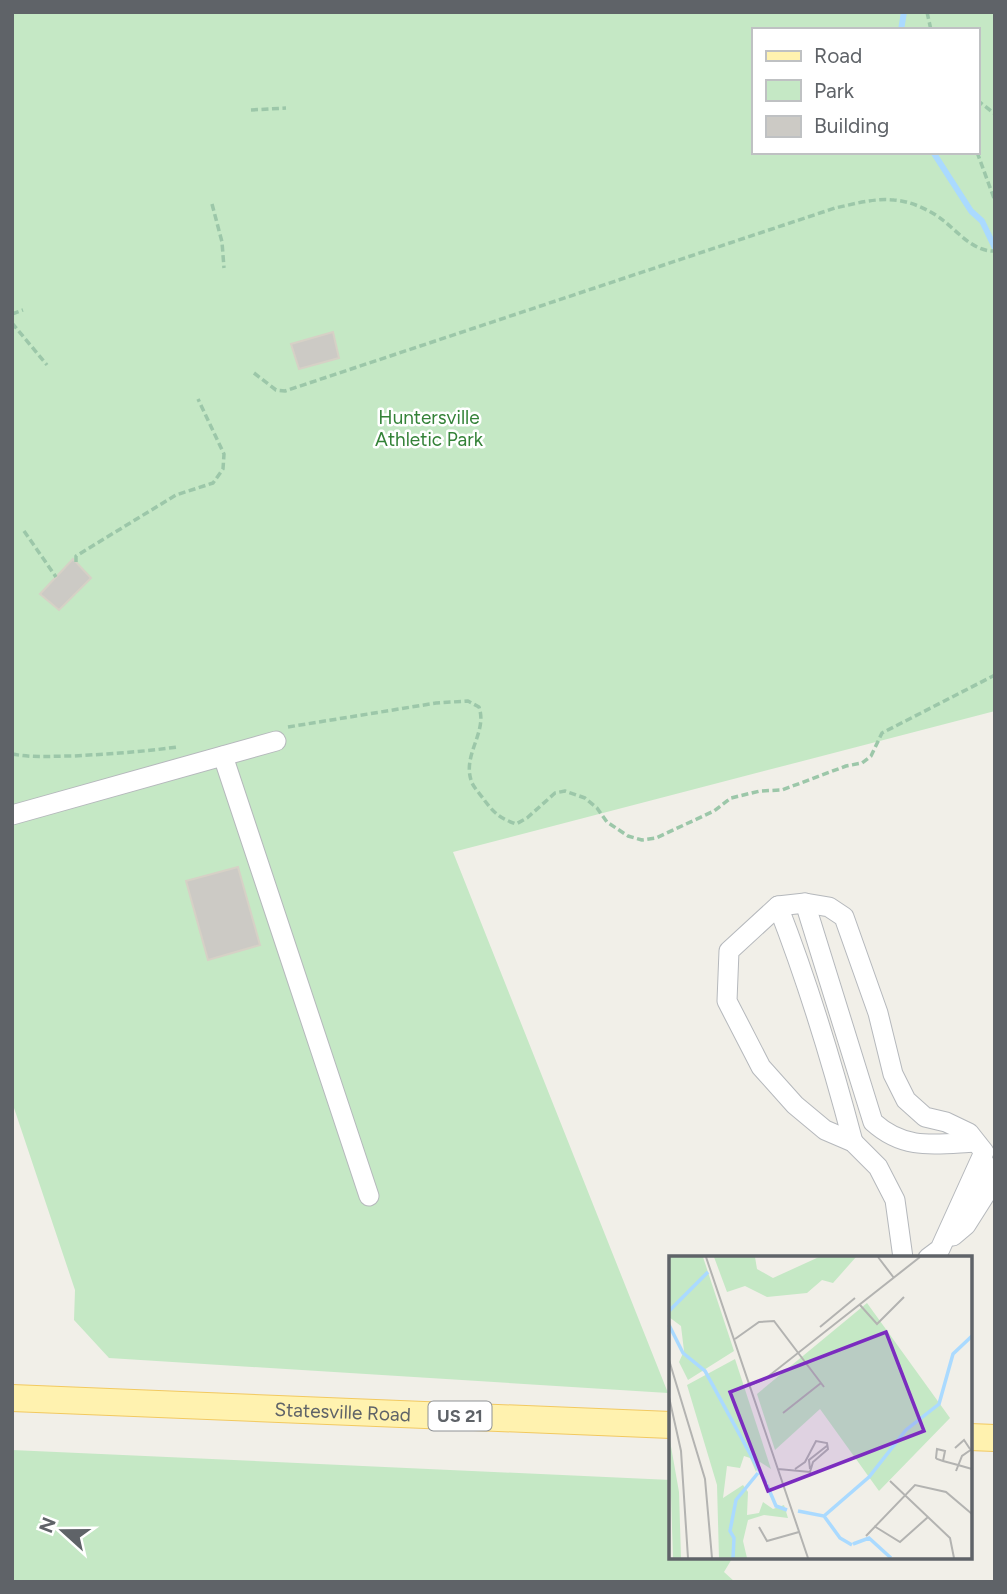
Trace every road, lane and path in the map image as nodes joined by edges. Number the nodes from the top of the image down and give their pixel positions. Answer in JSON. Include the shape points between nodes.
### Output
{"nodes":[{"id":1,"x":979,"y":102,"type":"edge"},
{"id":2,"x":286,"y":108,"type":"dead end"},
{"id":3,"x":251,"y":110,"type":"dead end"},
{"id":4,"x":995,"y":114,"type":"edge"},
{"id":5,"x":978,"y":154,"type":"edge"},
{"id":6,"x":995,"y":201,"type":"edge"},
{"id":7,"x":212,"y":204,"type":"dead end"},
{"id":8,"x":995,"y":251,"type":"edge"},
{"id":9,"x":224,"y":268,"type":"dead end"},
{"id":10,"x":23,"y":310,"type":"dead end"},
{"id":11,"x":12,"y":314,"type":"edge"},
{"id":12,"x":12,"y":323,"type":"edge"},
{"id":13,"x":47,"y":365,"type":"dead end"},
{"id":14,"x":254,"y":373,"type":"dead end"},
{"id":15,"x":198,"y":399,"type":"dead end"},
{"id":16,"x":24,"y":531,"type":"dead end"},
{"id":17,"x":76,"y":562,"type":"dead end"},
{"id":18,"x":56,"y":577,"type":"dead end"},
{"id":19,"x":995,"y":675,"type":"edge"},
{"id":20,"x":278,"y":735,"type":"joint"},
{"id":21,"x":189,"y":745,"type":"dead end"},
{"id":22,"x":12,"y":754,"type":"edge"},
{"id":23,"x":223,"y":756,"type":"junction"},
{"id":24,"x":12,"y":815,"type":"edge"},
{"id":25,"x":804,"y":903,"type":"junction"},
{"id":26,"x":778,"y":906,"type":"junction"},
{"id":27,"x":853,"y":1142,"type":"junction"},
{"id":28,"x":980,"y":1147,"type":"junction"},
{"id":29,"x":369,"y":1196,"type":"dead end"},
{"id":30,"x":934,"y":1253,"type":"edge"},
{"id":31,"x":903,"y":1256,"type":"edge"},
{"id":32,"x":12,"y":1398,"type":"edge"},
{"id":33,"x":669,"y":1425,"type":"edge"},
{"id":34,"x":972,"y":1437,"type":"edge"},
{"id":35,"x":995,"y":1438,"type":"edge"}],
"edges":[{"from":1,"to":4,"type":"path"},
{"from":2,"to":3,"type":"path"},
{"from":5,"to":6,"type":"path"},
{"from":7,"to":9,"type":"path"},
{"from":8,"to":14,"type":"path","via":[[973,245],[930,211],[896,200],[872,200],[835,208],[285,391],[276,390]]},
{"from":10,"to":11,"type":"path"},
{"from":12,"to":13,"type":"path"},
{"from":15,"to":17,"type":"path","via":[[224,454],[219,476],[213,483],[176,495],[102,539],[76,556]]},
{"from":16,"to":18,"type":"path"},
{"from":19,"to":20,"type":"path","via":[[881,733],[871,756],[862,763],[782,790],[731,797],[679,829],[642,840],[614,828],[592,804],[565,791],[555,793],[516,824],[491,810],[472,783],[469,770],[482,716],[479,707],[468,701],[436,703]]},
{"from":20,"to":23,"type":"lane"},
{"from":21,"to":22,"type":"path","via":[[88,755]]},
{"from":23,"to":24,"type":"lane"},
{"from":23,"to":29,"type":"lane"},
{"from":25,"to":26,"type":"lane"},
{"from":25,"to":28,"type":"lane","via":[[829,907],[844,917],[878,1013],[893,1074],[906,1100],[925,1117],[969,1133]]},
{"from":25,"to":28,"type":"lane","via":[[873,1122],[907,1142]]},
{"from":26,"to":27,"type":"lane","via":[[804,973]]},
{"from":26,"to":27,"type":"lane","via":[[729,951],[727,1000],[761,1067],[825,1130]]},
{"from":27,"to":31,"type":"lane","via":[[878,1167],[895,1200]]},
{"from":28,"to":30,"type":"lane"},
{"from":32,"to":33,"type":"main road","name":"Statesville Road","number":"US 21"},
{"from":34,"to":35,"type":"main road"}]}
